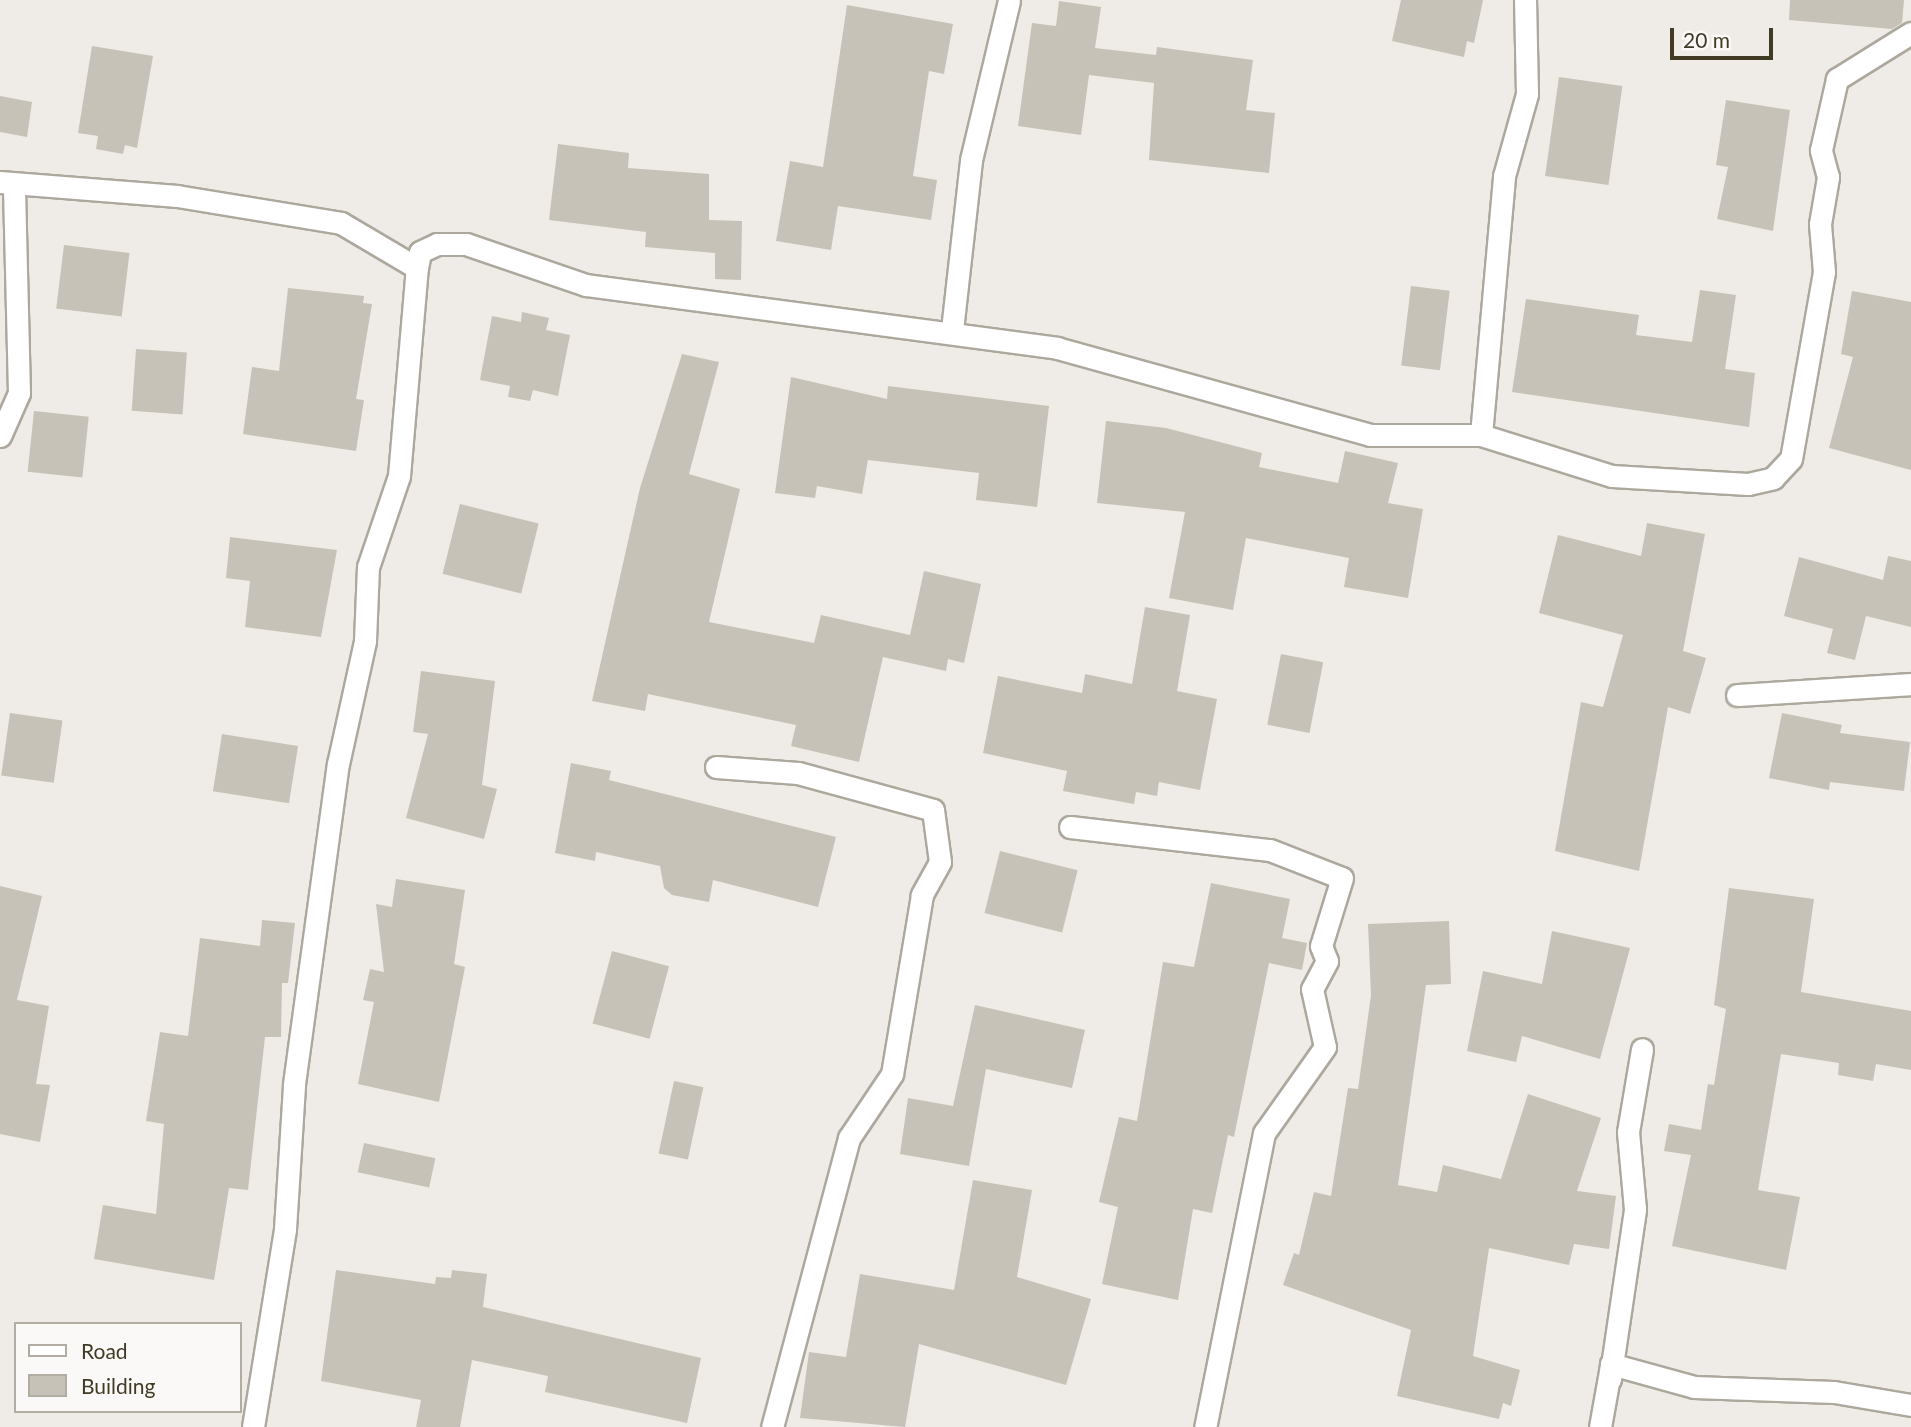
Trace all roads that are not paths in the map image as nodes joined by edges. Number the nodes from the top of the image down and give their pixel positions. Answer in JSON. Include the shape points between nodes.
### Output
{"nodes":[{"id":1,"x":1009,"y":0,"type":"edge"},
{"id":2,"x":1525,"y":0,"type":"edge"},
{"id":3,"x":1911,"y":33,"type":"edge"},
{"id":4,"x":7,"y":185,"type":"edge"},
{"id":5,"x":417,"y":268,"type":"junction"},
{"id":6,"x":952,"y":330,"type":"junction"},
{"id":7,"x":1480,"y":435,"type":"junction"},
{"id":8,"x":0,"y":436,"type":"edge"},
{"id":9,"x":1911,"y":684,"type":"edge"},
{"id":10,"x":1737,"y":695,"type":"dead end"},
{"id":11,"x":716,"y":767,"type":"dead end"},
{"id":12,"x":1070,"y":827,"type":"dead end"},
{"id":13,"x":1642,"y":1049,"type":"dead end"},
{"id":14,"x":1611,"y":1364,"type":"junction"},
{"id":15,"x":1911,"y":1405,"type":"edge"},
{"id":16,"x":253,"y":1427,"type":"edge"},
{"id":17,"x":772,"y":1427,"type":"edge"},
{"id":18,"x":1205,"y":1427,"type":"edge"},
{"id":19,"x":1600,"y":1427,"type":"edge"}],
"edges":[{"from":1,"to":6,"type":"street","via":[[971,160]]},
{"from":2,"to":7,"type":"street","via":[[1527,94],[1504,176]]},
{"from":3,"to":7,"type":"street","via":[[1837,79],[1821,150],[1827,204],[1814,340],[1791,458],[1773,478],[1692,484],[1612,476]]},
{"from":4,"to":5,"type":"street","via":[[177,196],[341,223]]},
{"from":4,"to":8,"type":"street","via":[[19,393]]},
{"from":5,"to":6,"type":"street","via":[[420,252],[437,244],[467,244],[586,285]]},
{"from":5,"to":16,"type":"street","via":[[399,476],[368,567],[365,640],[338,764],[294,1084],[285,1229]]},
{"from":6,"to":7,"type":"street","via":[[1057,348],[1370,435]]},
{"from":9,"to":10,"type":"street"},
{"from":11,"to":17,"type":"street","via":[[799,773],[933,810],[940,862],[922,895],[892,1074],[849,1138]]},
{"from":12,"to":18,"type":"street","via":[[1270,850],[1342,878],[1321,946],[1327,961],[1312,989],[1325,1047],[1264,1133]]},
{"from":13,"to":14,"type":"street","via":[[1628,1132],[1635,1209],[1611,1379]]},
{"from":14,"to":15,"type":"street","via":[[1694,1387],[1834,1392]]},
{"from":14,"to":19,"type":"street"}]}
